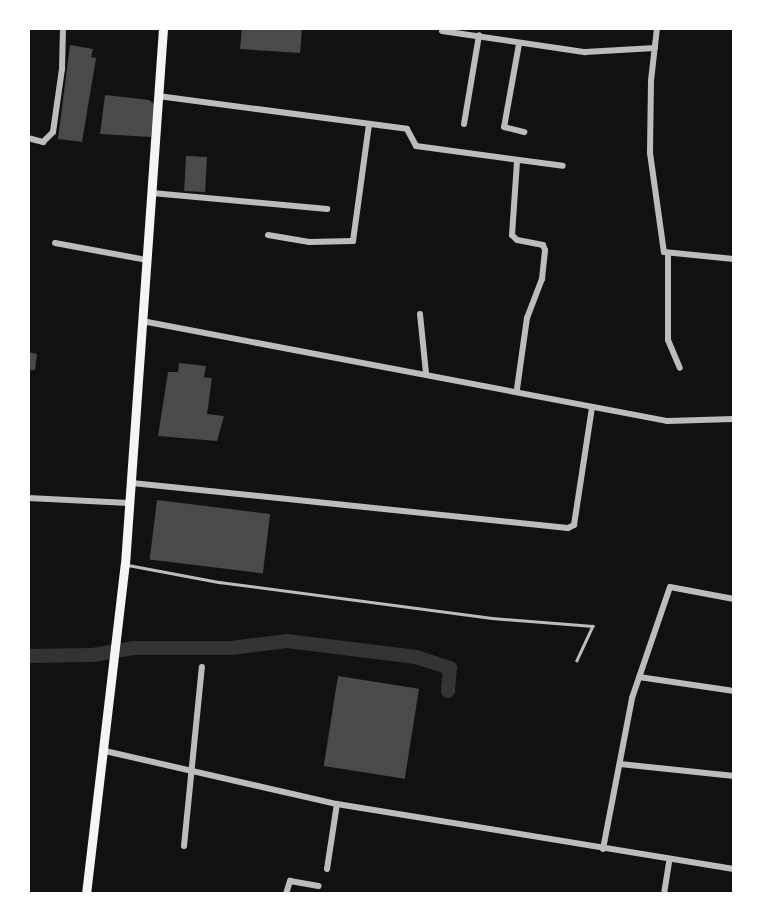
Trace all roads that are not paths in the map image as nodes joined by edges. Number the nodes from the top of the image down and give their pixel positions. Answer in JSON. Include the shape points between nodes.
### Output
{"nodes":[{"id":1,"x":62,"y":28,"type":"edge"},
{"id":2,"x":163,"y":28,"type":"edge"},
{"id":3,"x":657,"y":28,"type":"edge"},
{"id":4,"x":442,"y":31,"type":"dead end"},
{"id":5,"x":479,"y":35,"type":"junction"},
{"id":6,"x":519,"y":44,"type":"junction"},
{"id":7,"x":654,"y":48,"type":"junction"},
{"id":8,"x":159,"y":96,"type":"junction"},
{"id":9,"x":369,"y":124,"type":"junction"},
{"id":10,"x":464,"y":124,"type":"dead end"},
{"id":11,"x":524,"y":132,"type":"dead end"},
{"id":12,"x":28,"y":138,"type":"edge"},
{"id":13,"x":517,"y":162,"type":"junction"},
{"id":14,"x":563,"y":166,"type":"dead end"},
{"id":15,"x":152,"y":192,"type":"junction"},
{"id":16,"x":327,"y":209,"type":"dead end"},
{"id":17,"x":268,"y":235,"type":"dead end"},
{"id":18,"x":55,"y":243,"type":"dead end"},
{"id":19,"x":668,"y":254,"type":"junction"},
{"id":20,"x":734,"y":259,"type":"edge"},
{"id":21,"x":147,"y":261,"type":"junction"},
{"id":22,"x":420,"y":314,"type":"dead end"},
{"id":23,"x":142,"y":321,"type":"junction"},
{"id":24,"x":680,"y":368,"type":"dead end"},
{"id":25,"x":426,"y":373,"type":"junction"},
{"id":26,"x":517,"y":390,"type":"junction"},
{"id":27,"x":592,"y":408,"type":"junction"},
{"id":28,"x":734,"y":419,"type":"edge"},
{"id":29,"x":132,"y":483,"type":"junction"},
{"id":30,"x":28,"y":498,"type":"edge"},
{"id":31,"x":129,"y":503,"type":"junction"},
{"id":32,"x":125,"y":564,"type":"junction"},
{"id":33,"x":734,"y":599,"type":"edge"},
{"id":34,"x":578,"y":661,"type":"dead end"},
{"id":35,"x":202,"y":667,"type":"dead end"},
{"id":36,"x":639,"y":677,"type":"junction"},
{"id":37,"x":734,"y":691,"type":"edge"},
{"id":38,"x":105,"y":751,"type":"junction"},
{"id":39,"x":620,"y":764,"type":"junction"},
{"id":40,"x":189,"y":767,"type":"junction"},
{"id":41,"x":734,"y":776,"type":"edge"},
{"id":42,"x":337,"y":804,"type":"junction"},
{"id":43,"x":184,"y":846,"type":"dead end"},
{"id":44,"x":603,"y":849,"type":"junction"},
{"id":45,"x":669,"y":862,"type":"junction"},
{"id":46,"x":327,"y":869,"type":"dead end"},
{"id":47,"x":734,"y":869,"type":"edge"},
{"id":48,"x":319,"y":886,"type":"dead end"},
{"id":49,"x":86,"y":894,"type":"edge"},
{"id":50,"x":286,"y":894,"type":"edge"},
{"id":51,"x":664,"y":894,"type":"edge"}],
"edges":[{"from":1,"to":12,"type":"street","via":[[62,69],[53,132],[43,142]]},
{"from":2,"to":8,"type":"main road"},
{"from":3,"to":7,"type":"street"},
{"from":4,"to":5,"type":"street"},
{"from":5,"to":6,"type":"street"},
{"from":5,"to":10,"type":"street"},
{"from":6,"to":7,"type":"street","via":[[585,52]]},
{"from":6,"to":11,"type":"street","via":[[504,127]]},
{"from":7,"to":19,"type":"street","via":[[650,153],[654,203]]},
{"from":8,"to":9,"type":"street"},
{"from":8,"to":15,"type":"main road"},
{"from":9,"to":13,"type":"street","via":[[411,131],[416,145]]},
{"from":9,"to":17,"type":"street","via":[[353,241],[309,242]]},
{"from":13,"to":14,"type":"street"},
{"from":13,"to":26,"type":"street","via":[[512,235],[543,245],[545,264],[527,318]]},
{"from":15,"to":16,"type":"street"},
{"from":15,"to":21,"type":"main road"},
{"from":18,"to":21,"type":"street"},
{"from":19,"to":20,"type":"street"},
{"from":19,"to":24,"type":"street","via":[[668,340]]},
{"from":21,"to":23,"type":"main road"},
{"from":22,"to":25,"type":"street"},
{"from":23,"to":25,"type":"street"},
{"from":23,"to":29,"type":"main road"},
{"from":25,"to":26,"type":"street"},
{"from":26,"to":27,"type":"street"},
{"from":27,"to":28,"type":"street","via":[[667,421]]},
{"from":27,"to":29,"type":"street","via":[[574,525],[568,528]]},
{"from":29,"to":31,"type":"main road"},
{"from":30,"to":31,"type":"street"},
{"from":31,"to":32,"type":"main road"},
{"from":32,"to":34,"type":"lane","via":[[219,582],[492,618],[593,626]]},
{"from":32,"to":38,"type":"main road"},
{"from":33,"to":36,"type":"street","via":[[670,587]]},
{"from":35,"to":40,"type":"street"},
{"from":36,"to":37,"type":"street"},
{"from":36,"to":39,"type":"street"},
{"from":38,"to":40,"type":"street"},
{"from":38,"to":49,"type":"main road"},
{"from":39,"to":41,"type":"street"},
{"from":39,"to":44,"type":"street"},
{"from":40,"to":42,"type":"street"},
{"from":40,"to":43,"type":"street","via":[[191,798]]},
{"from":42,"to":44,"type":"street"},
{"from":42,"to":46,"type":"street"},
{"from":44,"to":45,"type":"street"},
{"from":45,"to":47,"type":"street"},
{"from":45,"to":51,"type":"street"},
{"from":48,"to":50,"type":"street","via":[[290,881]]}]}
